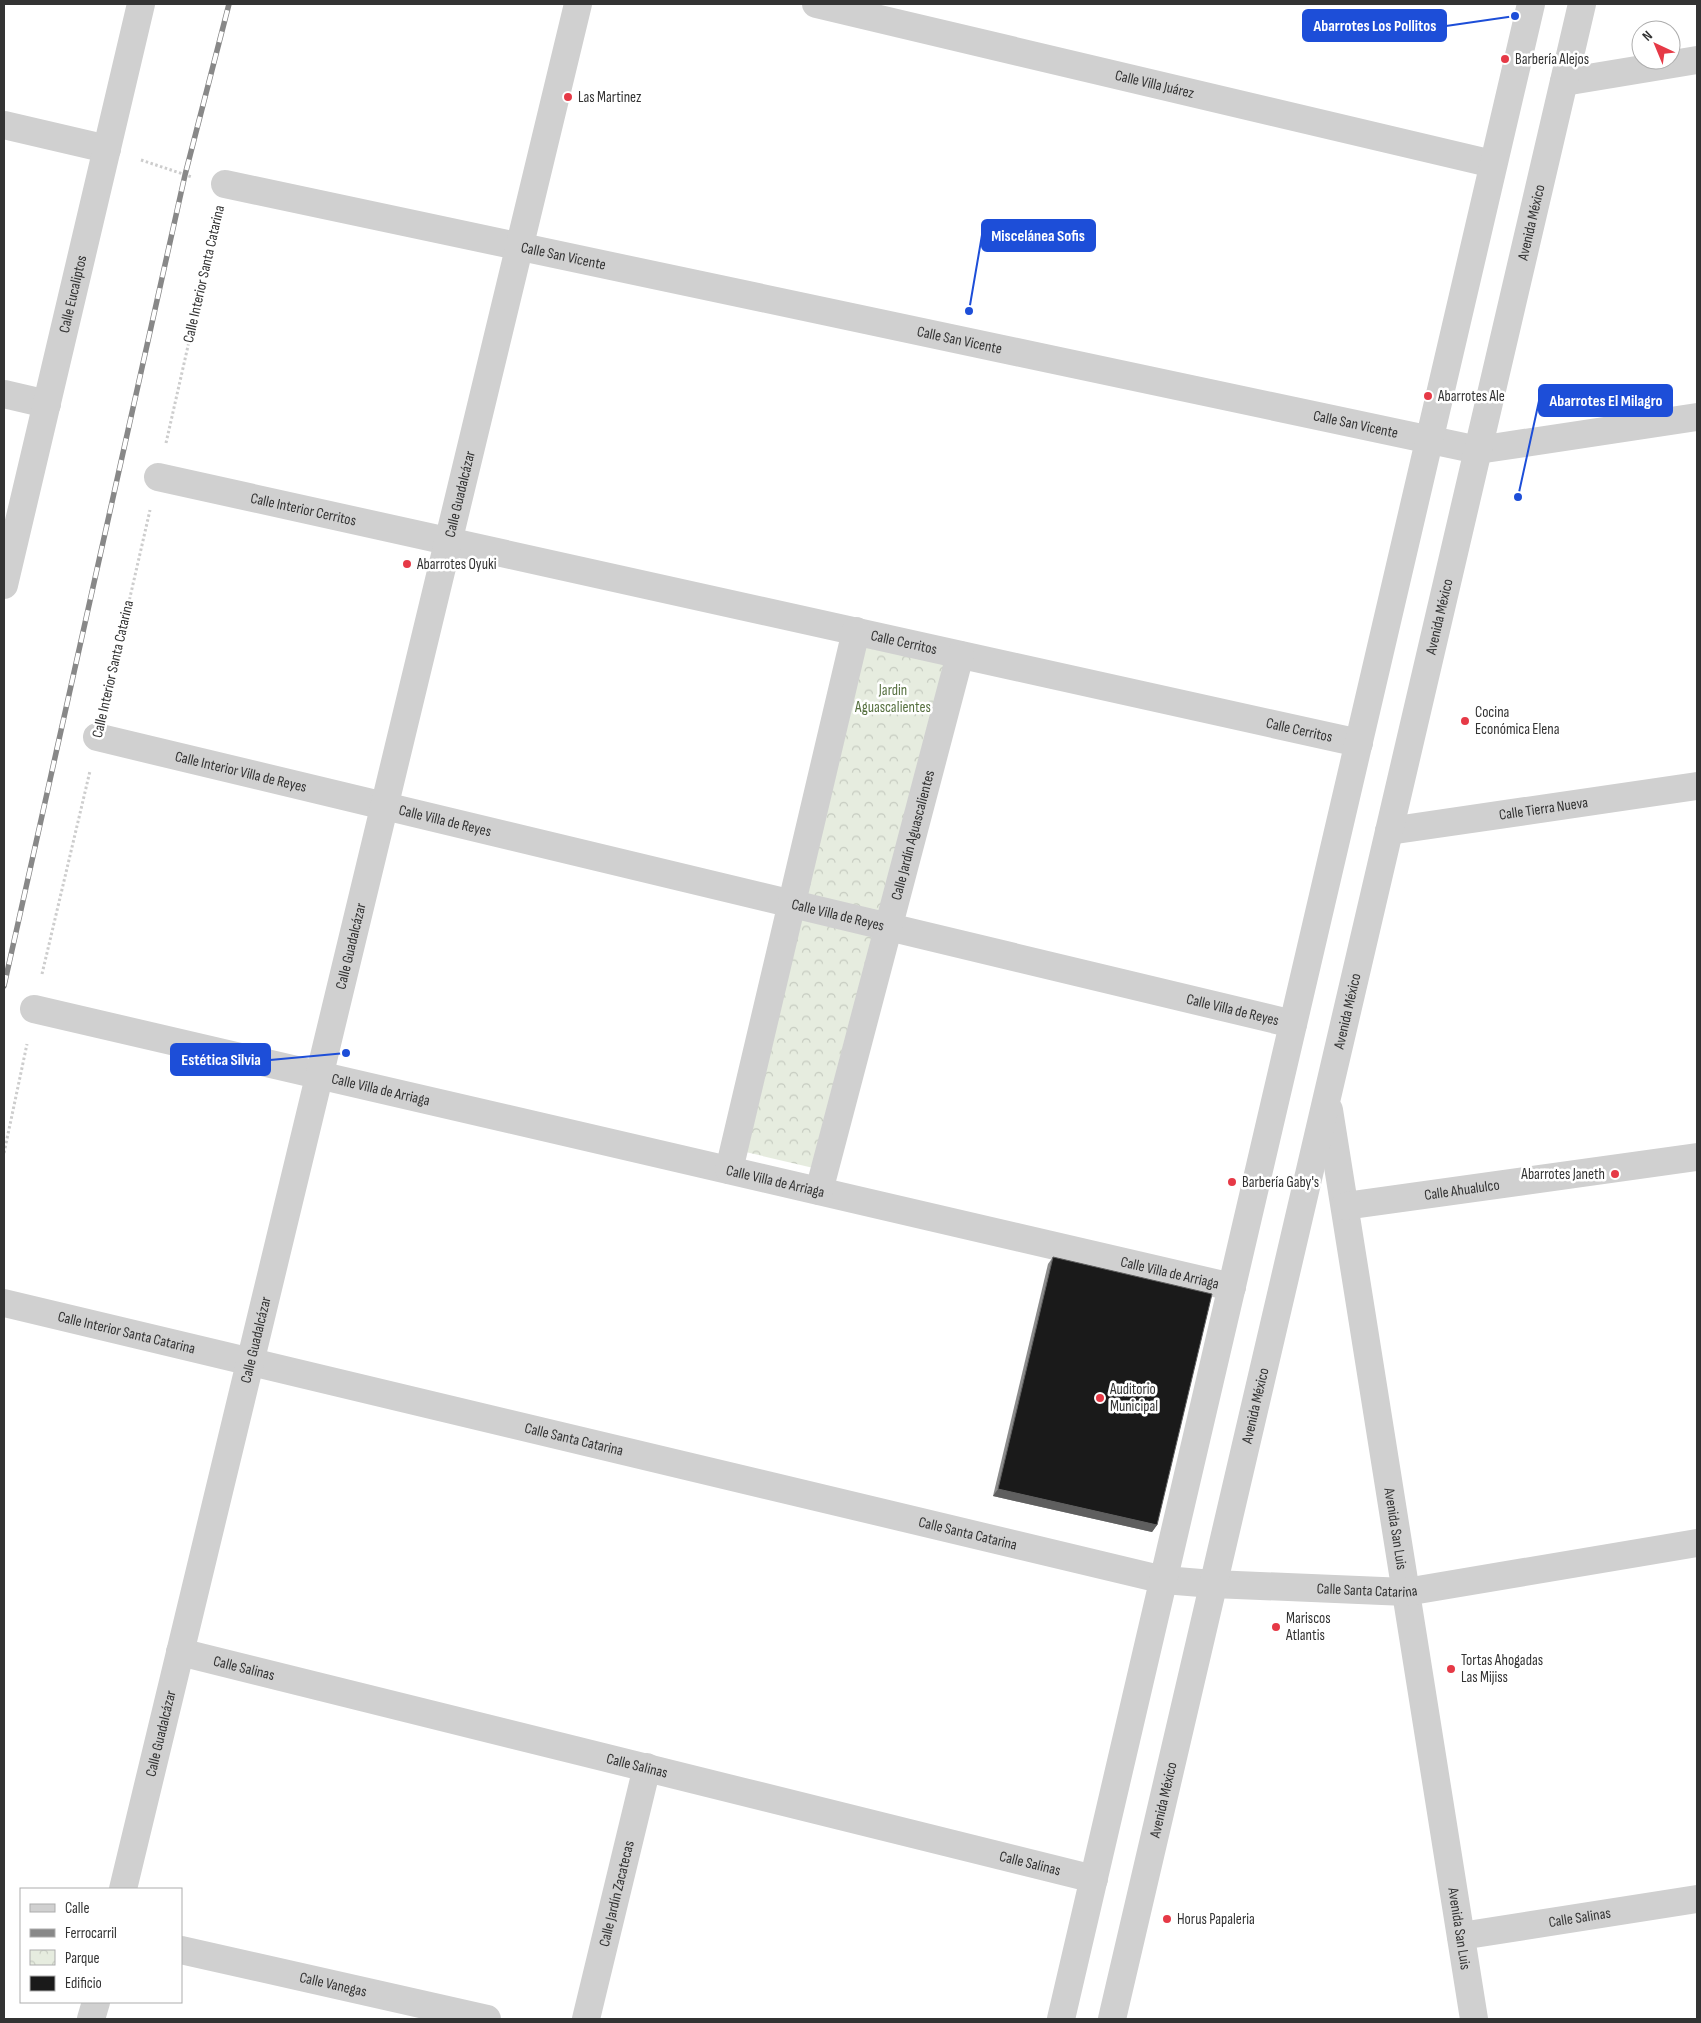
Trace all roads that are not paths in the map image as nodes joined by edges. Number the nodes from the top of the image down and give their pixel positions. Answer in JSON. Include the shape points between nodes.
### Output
{"nodes":[{"id":1,"x":141,"y":4,"type":"edge"},
{"id":2,"x":578,"y":4,"type":"edge"},
{"id":3,"x":816,"y":4,"type":"edge"},
{"id":4,"x":1531,"y":4,"type":"edge"},
{"id":5,"x":1582,"y":4,"type":"edge"},
{"id":6,"x":1697,"y":60,"type":"edge"},
{"id":7,"x":1564,"y":82,"type":"junction"},
{"id":8,"x":4,"y":125,"type":"edge"},
{"id":9,"x":107,"y":149,"type":"junction"},
{"id":10,"x":1494,"y":164,"type":"junction"},
{"id":11,"x":225,"y":184,"type":"road end"},
{"id":12,"x":519,"y":247,"type":"junction"},
{"id":13,"x":4,"y":394,"type":"edge"},
{"id":14,"x":47,"y":404,"type":"junction"},
{"id":15,"x":1697,"y":417,"type":"edge"},
{"id":16,"x":1429,"y":440,"type":"junction"},
{"id":17,"x":1478,"y":450,"type":"junction"},
{"id":18,"x":158,"y":477,"type":"road end"},
{"id":19,"x":448,"y":541,"type":"junction"},
{"id":20,"x":4,"y":585,"type":"edge"},
{"id":21,"x":856,"y":632,"type":"junction"},
{"id":22,"x":960,"y":655,"type":"junction"},
{"id":23,"x":97,"y":738,"type":"road end"},
{"id":24,"x":1359,"y":743,"type":"junction"},
{"id":25,"x":1697,"y":786,"type":"edge"},
{"id":26,"x":384,"y":806,"type":"junction"},
{"id":27,"x":1389,"y":831,"type":"junction"},
{"id":28,"x":792,"y":904,"type":"junction"},
{"id":29,"x":889,"y":927,"type":"junction"},
{"id":30,"x":34,"y":1009,"type":"road end"},
{"id":31,"x":1293,"y":1024,"type":"junction"},
{"id":32,"x":319,"y":1075,"type":"junction"},
{"id":33,"x":1327,"y":1097,"type":"junction"},
{"id":34,"x":1697,"y":1157,"type":"edge"},
{"id":35,"x":729,"y":1170,"type":"junction"},
{"id":36,"x":819,"y":1191,"type":"junction"},
{"id":37,"x":1345,"y":1206,"type":"junction"},
{"id":38,"x":1232,"y":1287,"type":"junction"},
{"id":39,"x":4,"y":1303,"type":"edge"},
{"id":40,"x":250,"y":1361,"type":"junction"},
{"id":41,"x":1697,"y":1543,"type":"edge"},
{"id":42,"x":1164,"y":1580,"type":"junction"},
{"id":43,"x":1213,"y":1584,"type":"junction"},
{"id":44,"x":1406,"y":1592,"type":"junction"},
{"id":45,"x":180,"y":1652,"type":"junction"},
{"id":46,"x":647,"y":1768,"type":"junction"},
{"id":47,"x":1094,"y":1879,"type":"junction"},
{"id":48,"x":123,"y":1888,"type":"edge"},
{"id":49,"x":1697,"y":1899,"type":"edge"},
{"id":50,"x":1461,"y":1936,"type":"junction"},
{"id":51,"x":182,"y":1950,"type":"edge"},
{"id":52,"x":96,"y":2003,"type":"edge"},
{"id":53,"x":92,"y":2019,"type":"edge"},
{"id":54,"x":487,"y":2019,"type":"edge"},
{"id":55,"x":586,"y":2019,"type":"edge"},
{"id":56,"x":1061,"y":2019,"type":"edge"},
{"id":57,"x":1112,"y":2019,"type":"edge"},
{"id":58,"x":1474,"y":2019,"type":"edge"}],
"edges":[{"from":1,"to":9,"type":"street","name":"Calle Eucaliptos"},
{"from":2,"to":12,"type":"street","name":"Calle Guadalcázar"},
{"from":3,"to":10,"type":"street","name":"Calle Villa Juárez"},
{"from":4,"to":10,"type":"street"},
{"from":5,"to":7,"type":"street","name":"Avenida México"},
{"from":6,"to":7,"type":"street"},
{"from":7,"to":17,"type":"street","name":"Avenida México"},
{"from":8,"to":9,"type":"street"},
{"from":9,"to":14,"type":"street","name":"Calle Eucaliptos"},
{"from":10,"to":16,"type":"street"},
{"from":11,"to":12,"type":"street","name":"Calle San Vicente"},
{"from":12,"to":16,"type":"street","name":"Calle San Vicente"},
{"from":12,"to":19,"type":"street","name":"Calle Guadalcázar"},
{"from":13,"to":14,"type":"street"},
{"from":14,"to":20,"type":"street","name":"Calle Eucaliptos"},
{"from":15,"to":17,"type":"street","name":"Calle San Vicente"},
{"from":16,"to":17,"type":"street","name":"Calle San Vicente"},
{"from":16,"to":24,"type":"street"},
{"from":17,"to":27,"type":"street","name":"Avenida México"},
{"from":18,"to":19,"type":"street","name":"Calle Interior Cerritos"},
{"from":19,"to":21,"type":"street","name":"Calle Cerritos"},
{"from":19,"to":26,"type":"street","name":"Calle Guadalcázar"},
{"from":21,"to":22,"type":"street","name":"Calle Cerritos"},
{"from":21,"to":28,"type":"street"},
{"from":22,"to":24,"type":"street","name":"Calle Cerritos"},
{"from":22,"to":29,"type":"street","name":"Calle Jardín Aguascalientes"},
{"from":23,"to":26,"type":"street","name":"Calle Interior Villa de Reyes"},
{"from":24,"to":31,"type":"street"},
{"from":25,"to":27,"type":"street","name":"Calle Tierra Nueva"},
{"from":26,"to":28,"type":"street","name":"Calle Villa de Reyes"},
{"from":26,"to":32,"type":"street","name":"Calle Guadalcázar"},
{"from":27,"to":33,"type":"street","name":"Avenida México"},
{"from":28,"to":29,"type":"street","name":"Calle Villa de Reyes"},
{"from":28,"to":35,"type":"street"},
{"from":29,"to":31,"type":"street","name":"Calle Villa de Reyes"},
{"from":29,"to":36,"type":"street","name":"Calle Jardín Aguascalientes"},
{"from":30,"to":32,"type":"street","name":"Calle Villa de Arriaga"},
{"from":31,"to":38,"type":"street"},
{"from":32,"to":35,"type":"street","name":"Calle Villa de Arriaga"},
{"from":32,"to":40,"type":"street","name":"Calle Guadalcázar"},
{"from":33,"to":37,"type":"street","name":"Avenida San Luis"},
{"from":33,"to":43,"type":"street","name":"Avenida México"},
{"from":34,"to":37,"type":"street","name":"Calle Ahualulco"},
{"from":35,"to":36,"type":"street","name":"Calle Villa de Arriaga"},
{"from":36,"to":38,"type":"street","name":"Calle Villa de Arriaga"},
{"from":37,"to":44,"type":"street","name":"Avenida San Luis"},
{"from":38,"to":42,"type":"street"},
{"from":39,"to":40,"type":"street","name":"Calle Interior Santa Catarina"},
{"from":40,"to":42,"type":"street","name":"Calle Santa Catarina"},
{"from":40,"to":45,"type":"street","name":"Calle Guadalcázar"},
{"from":41,"to":44,"type":"street","name":"Calle Santa Catarina"},
{"from":42,"to":43,"type":"street","name":"Calle Santa Catarina"},
{"from":42,"to":47,"type":"street"},
{"from":43,"to":44,"type":"street","name":"Calle Santa Catarina"},
{"from":43,"to":57,"type":"street","name":"Avenida México"},
{"from":44,"to":50,"type":"street","name":"Avenida San Luis"},
{"from":45,"to":46,"type":"street","name":"Calle Salinas"},
{"from":45,"to":48,"type":"street","name":"Calle Guadalcázar"},
{"from":46,"to":47,"type":"street","name":"Calle Salinas"},
{"from":46,"to":55,"type":"street","name":"Calle Jardín Zacatecas"},
{"from":47,"to":56,"type":"street"},
{"from":49,"to":50,"type":"street","name":"Calle Salinas"},
{"from":50,"to":58,"type":"street","name":"Avenida San Luis"},
{"from":51,"to":54,"type":"street","name":"Calle Vanegas"},
{"from":52,"to":53,"type":"street"}]}
